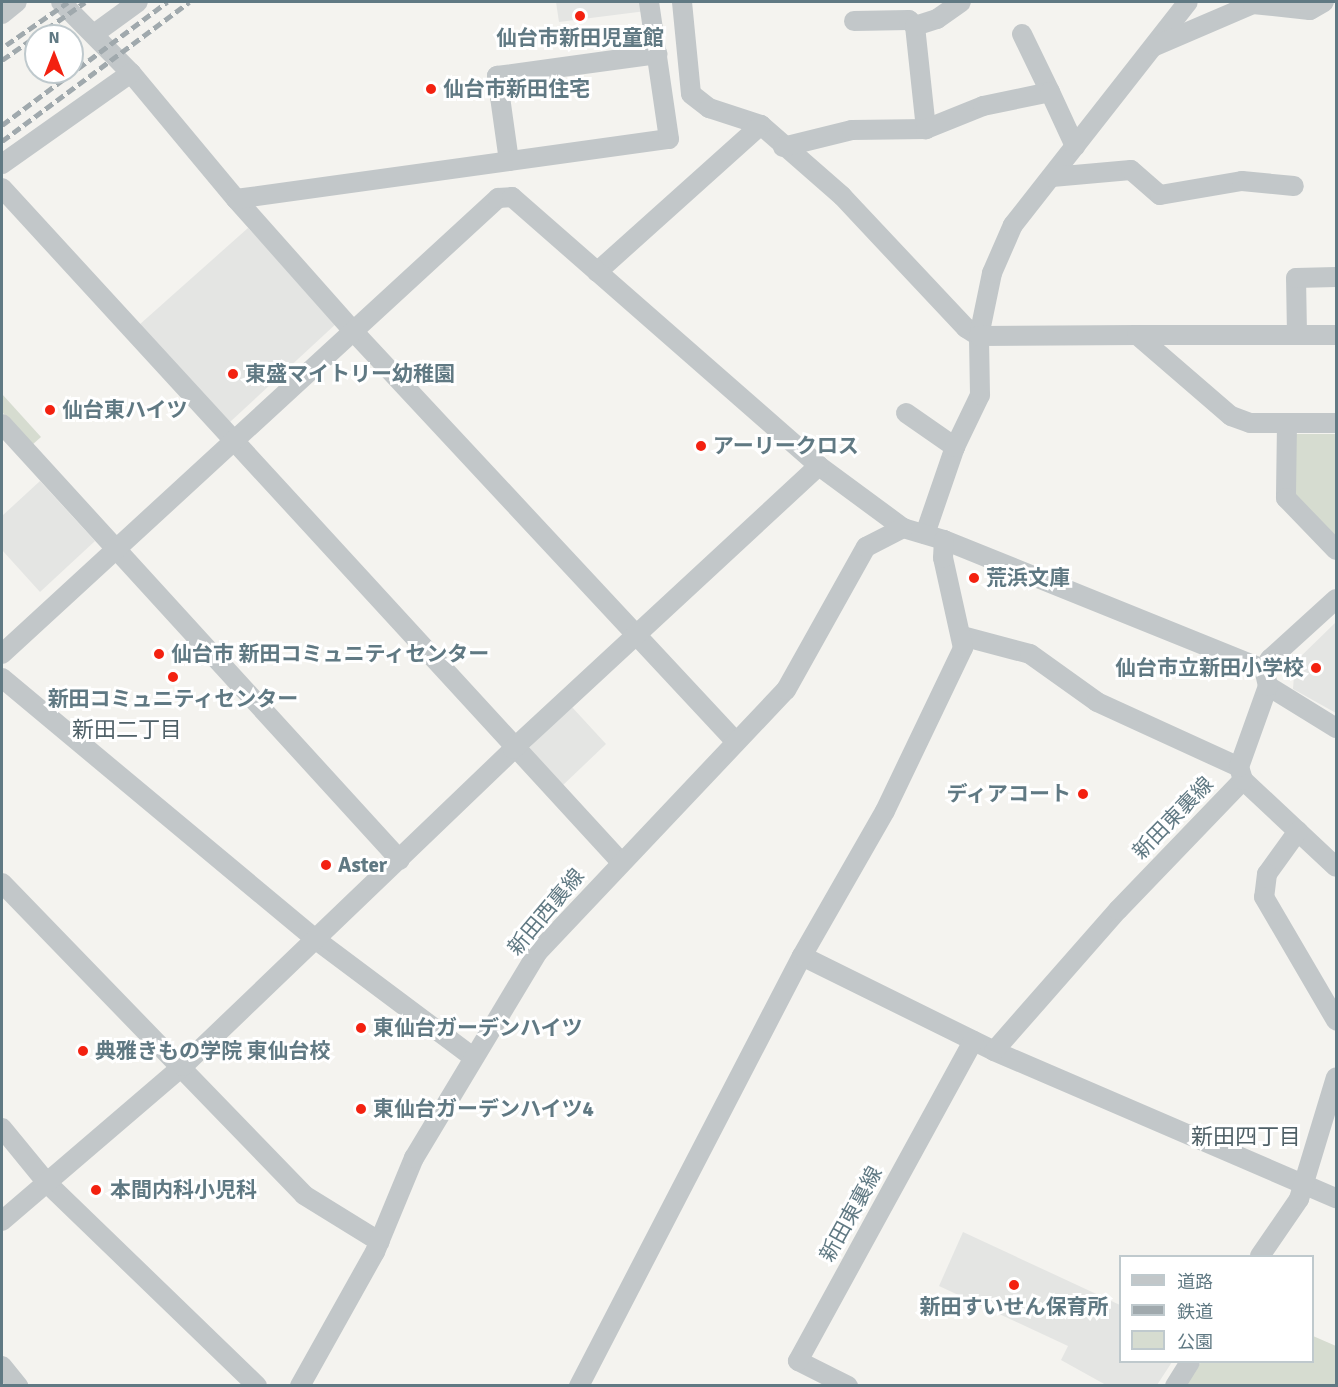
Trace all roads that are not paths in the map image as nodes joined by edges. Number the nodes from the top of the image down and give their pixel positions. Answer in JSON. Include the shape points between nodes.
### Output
{"nodes":[{"id":1,"x":17,"y":2,"type":"edge"},
{"id":2,"x":61,"y":2,"type":"edge"},
{"id":3,"x":138,"y":2,"type":"edge"},
{"id":4,"x":649,"y":2,"type":"edge"},
{"id":5,"x":682,"y":2,"type":"edge"},
{"id":6,"x":961,"y":2,"type":"edge"},
{"id":7,"x":1188,"y":2,"type":"edge"},
{"id":8,"x":1324,"y":2,"type":"edge"},
{"id":9,"x":2,"y":14,"type":"edge"},
{"id":10,"x":854,"y":21,"type":"dead end"},
{"id":11,"x":915,"y":26,"type":"junction"},
{"id":12,"x":94,"y":34,"type":"junction"},
{"id":13,"x":1022,"y":34,"type":"dead end"},
{"id":14,"x":1155,"y":46,"type":"junction"},
{"id":15,"x":657,"y":54,"type":"junction"},
{"id":16,"x":131,"y":73,"type":"junction"},
{"id":17,"x":1050,"y":92,"type":"junction"},
{"id":18,"x":761,"y":125,"type":"junction"},
{"id":19,"x":926,"y":129,"type":"junction"},
{"id":20,"x":1075,"y":146,"type":"junction"},
{"id":21,"x":783,"y":147,"type":"junction"},
{"id":22,"x":509,"y":161,"type":"junction"},
{"id":23,"x":2,"y":164,"type":"edge"},
{"id":24,"x":1053,"y":177,"type":"junction"},
{"id":25,"x":1294,"y":186,"type":"dead end"},
{"id":26,"x":2,"y":188,"type":"edge"},
{"id":27,"x":236,"y":199,"type":"junction"},
{"id":28,"x":597,"y":272,"type":"junction"},
{"id":29,"x":1336,"y":278,"type":"edge"},
{"id":30,"x":354,"y":332,"type":"junction"},
{"id":31,"x":1297,"y":334,"type":"junction"},
{"id":32,"x":1137,"y":335,"type":"junction"},
{"id":33,"x":1336,"y":335,"type":"edge"},
{"id":34,"x":979,"y":336,"type":"junction"},
{"id":35,"x":906,"y":413,"type":"dead end"},
{"id":36,"x":1287,"y":423,"type":"junction"},
{"id":37,"x":1336,"y":423,"type":"edge"},
{"id":38,"x":2,"y":424,"type":"edge"},
{"id":39,"x":233,"y":443,"type":"junction"},
{"id":40,"x":955,"y":447,"type":"junction"},
{"id":41,"x":819,"y":466,"type":"junction"},
{"id":42,"x":903,"y":528,"type":"junction"},
{"id":43,"x":934,"y":537,"type":"junction"},
{"id":44,"x":1336,"y":550,"type":"edge"},
{"id":45,"x":116,"y":551,"type":"junction"},
{"id":46,"x":1336,"y":599,"type":"edge"},
{"id":47,"x":637,"y":635,"type":"junction"},
{"id":48,"x":962,"y":636,"type":"junction"},
{"id":49,"x":2,"y":654,"type":"edge"},
{"id":50,"x":2,"y":678,"type":"edge"},
{"id":51,"x":1266,"y":678,"type":"junction"},
{"id":52,"x":1336,"y":729,"type":"edge"},
{"id":53,"x":736,"y":742,"type":"junction"},
{"id":54,"x":513,"y":749,"type":"junction"},
{"id":55,"x":1241,"y":774,"type":"junction"},
{"id":56,"x":1298,"y":831,"type":"junction"},
{"id":57,"x":400,"y":860,"type":"junction"},
{"id":58,"x":620,"y":861,"type":"junction"},
{"id":59,"x":1336,"y":867,"type":"edge"},
{"id":60,"x":2,"y":883,"type":"edge"},
{"id":61,"x":315,"y":939,"type":"junction"},
{"id":62,"x":802,"y":956,"type":"junction"},
{"id":63,"x":1336,"y":1020,"type":"edge"},
{"id":64,"x":973,"y":1041,"type":"junction"},
{"id":65,"x":994,"y":1051,"type":"junction"},
{"id":66,"x":473,"y":1057,"type":"junction"},
{"id":67,"x":183,"y":1066,"type":"junction"},
{"id":68,"x":1336,"y":1077,"type":"edge"},
{"id":69,"x":2,"y":1128,"type":"edge"},
{"id":70,"x":47,"y":1183,"type":"junction"},
{"id":71,"x":1304,"y":1184,"type":"junction"},
{"id":72,"x":1336,"y":1198,"type":"edge"},
{"id":73,"x":2,"y":1221,"type":"edge"},
{"id":74,"x":380,"y":1242,"type":"junction"},
{"id":75,"x":1261,"y":1255,"type":"edge"},
{"id":76,"x":1189,"y":1363,"type":"edge"},
{"id":77,"x":2,"y":1366,"type":"edge"},
{"id":78,"x":18,"y":1386,"type":"edge"},
{"id":79,"x":257,"y":1386,"type":"edge"},
{"id":80,"x":300,"y":1386,"type":"edge"},
{"id":81,"x":579,"y":1386,"type":"edge"},
{"id":82,"x":848,"y":1386,"type":"edge"},
{"id":83,"x":1175,"y":1386,"type":"edge"}],
"edges":[{"from":1,"to":9,"type":"street"},
{"from":2,"to":12,"type":"street"},
{"from":3,"to":12,"type":"street"},
{"from":4,"to":15,"type":"street"},
{"from":5,"to":18,"type":"street","via":[[691,94],[709,108]]},
{"from":6,"to":11,"type":"street","via":[[937,19]]},
{"from":7,"to":14,"type":"street"},
{"from":8,"to":14,"type":"street","via":[[1310,10],[1253,4]]},
{"from":10,"to":11,"type":"street","via":[[909,20]]},
{"from":11,"to":19,"type":"street"},
{"from":12,"to":16,"type":"street"},
{"from":13,"to":17,"type":"street"},
{"from":14,"to":20,"type":"street"},
{"from":15,"to":22,"type":"street","via":[[669,139]]},
{"from":15,"to":22,"type":"street","via":[[497,76]]},
{"from":16,"to":23,"type":"street"},
{"from":16,"to":27,"type":"street"},
{"from":17,"to":19,"type":"street","via":[[983,106]]},
{"from":17,"to":20,"type":"street"},
{"from":18,"to":21,"type":"street"},
{"from":18,"to":28,"type":"street"},
{"from":19,"to":21,"type":"street","via":[[852,130]]},
{"from":20,"to":24,"type":"street"},
{"from":21,"to":34,"type":"street","via":[[842,196],[966,328]]},
{"from":22,"to":27,"type":"street"},
{"from":24,"to":25,"type":"street","via":[[1131,170],[1160,195],[1242,181]]},
{"from":24,"to":34,"type":"street","via":[[1013,225],[992,273]]},
{"from":26,"to":39,"type":"street"},
{"from":27,"to":30,"type":"street"},
{"from":28,"to":30,"type":"street","via":[[512,197],[498,198]]},
{"from":28,"to":41,"type":"street"},
{"from":29,"to":31,"type":"street","via":[[1296,278]]},
{"from":30,"to":39,"type":"street"},
{"from":30,"to":47,"type":"street"},
{"from":31,"to":32,"type":"street"},
{"from":31,"to":33,"type":"street"},
{"from":32,"to":34,"type":"street"},
{"from":32,"to":36,"type":"street","via":[[1231,416],[1250,423]]},
{"from":34,"to":40,"type":"street","via":[[980,395]]},
{"from":35,"to":40,"type":"street"},
{"from":36,"to":37,"type":"street"},
{"from":36,"to":44,"type":"street","via":[[1286,498]]},
{"from":38,"to":45,"type":"street"},
{"from":39,"to":45,"type":"street"},
{"from":39,"to":54,"type":"street"},
{"from":40,"to":43,"type":"street"},
{"from":41,"to":42,"type":"street"},
{"from":41,"to":47,"type":"street"},
{"from":42,"to":43,"type":"street"},
{"from":42,"to":53,"type":"street","name":"新田西裏線","via":[[866,547],[786,690]]},
{"from":43,"to":48,"type":"street"},
{"from":43,"to":51,"type":"street"},
{"from":45,"to":49,"type":"street"},
{"from":45,"to":57,"type":"street"},
{"from":46,"to":51,"type":"street","name":"新田東裏線","via":[[1270,659]]},
{"from":47,"to":53,"type":"street"},
{"from":47,"to":54,"type":"street"},
{"from":48,"to":55,"type":"street","via":[[1030,654],[1097,702]]},
{"from":48,"to":62,"type":"street","via":[[963,648],[885,811]]},
{"from":50,"to":61,"type":"street"},
{"from":51,"to":52,"type":"street"},
{"from":51,"to":55,"type":"street","name":"新田東裏線"},
{"from":53,"to":58,"type":"street","name":"新田西裏線"},
{"from":54,"to":57,"type":"street"},
{"from":54,"to":58,"type":"street"},
{"from":55,"to":56,"type":"street"},
{"from":55,"to":65,"type":"street","name":"新田東裏線"},
{"from":56,"to":59,"type":"street"},
{"from":56,"to":63,"type":"street","via":[[1267,874],[1264,897]]},
{"from":57,"to":61,"type":"street"},
{"from":58,"to":66,"type":"street","name":"新田西裏線","via":[[538,952]]},
{"from":60,"to":67,"type":"street"},
{"from":61,"to":66,"type":"street"},
{"from":61,"to":67,"type":"street"},
{"from":62,"to":64,"type":"street"},
{"from":62,"to":81,"type":"street"},
{"from":64,"to":65,"type":"street"},
{"from":64,"to":82,"type":"street","name":"新田東裏線","via":[[798,1360]]},
{"from":65,"to":71,"type":"street"},
{"from":66,"to":74,"type":"street","name":"新田西裏線","via":[[414,1158]]},
{"from":67,"to":70,"type":"street"},
{"from":67,"to":74,"type":"street","via":[[304,1195]]},
{"from":68,"to":71,"type":"street"},
{"from":69,"to":70,"type":"street"},
{"from":70,"to":73,"type":"street"},
{"from":70,"to":79,"type":"street"},
{"from":71,"to":72,"type":"street"},
{"from":71,"to":75,"type":"street","via":[[1299,1199]]},
{"from":74,"to":80,"type":"street","name":"新田西裏線"},
{"from":76,"to":83,"type":"street"},
{"from":77,"to":78,"type":"street"}]}
